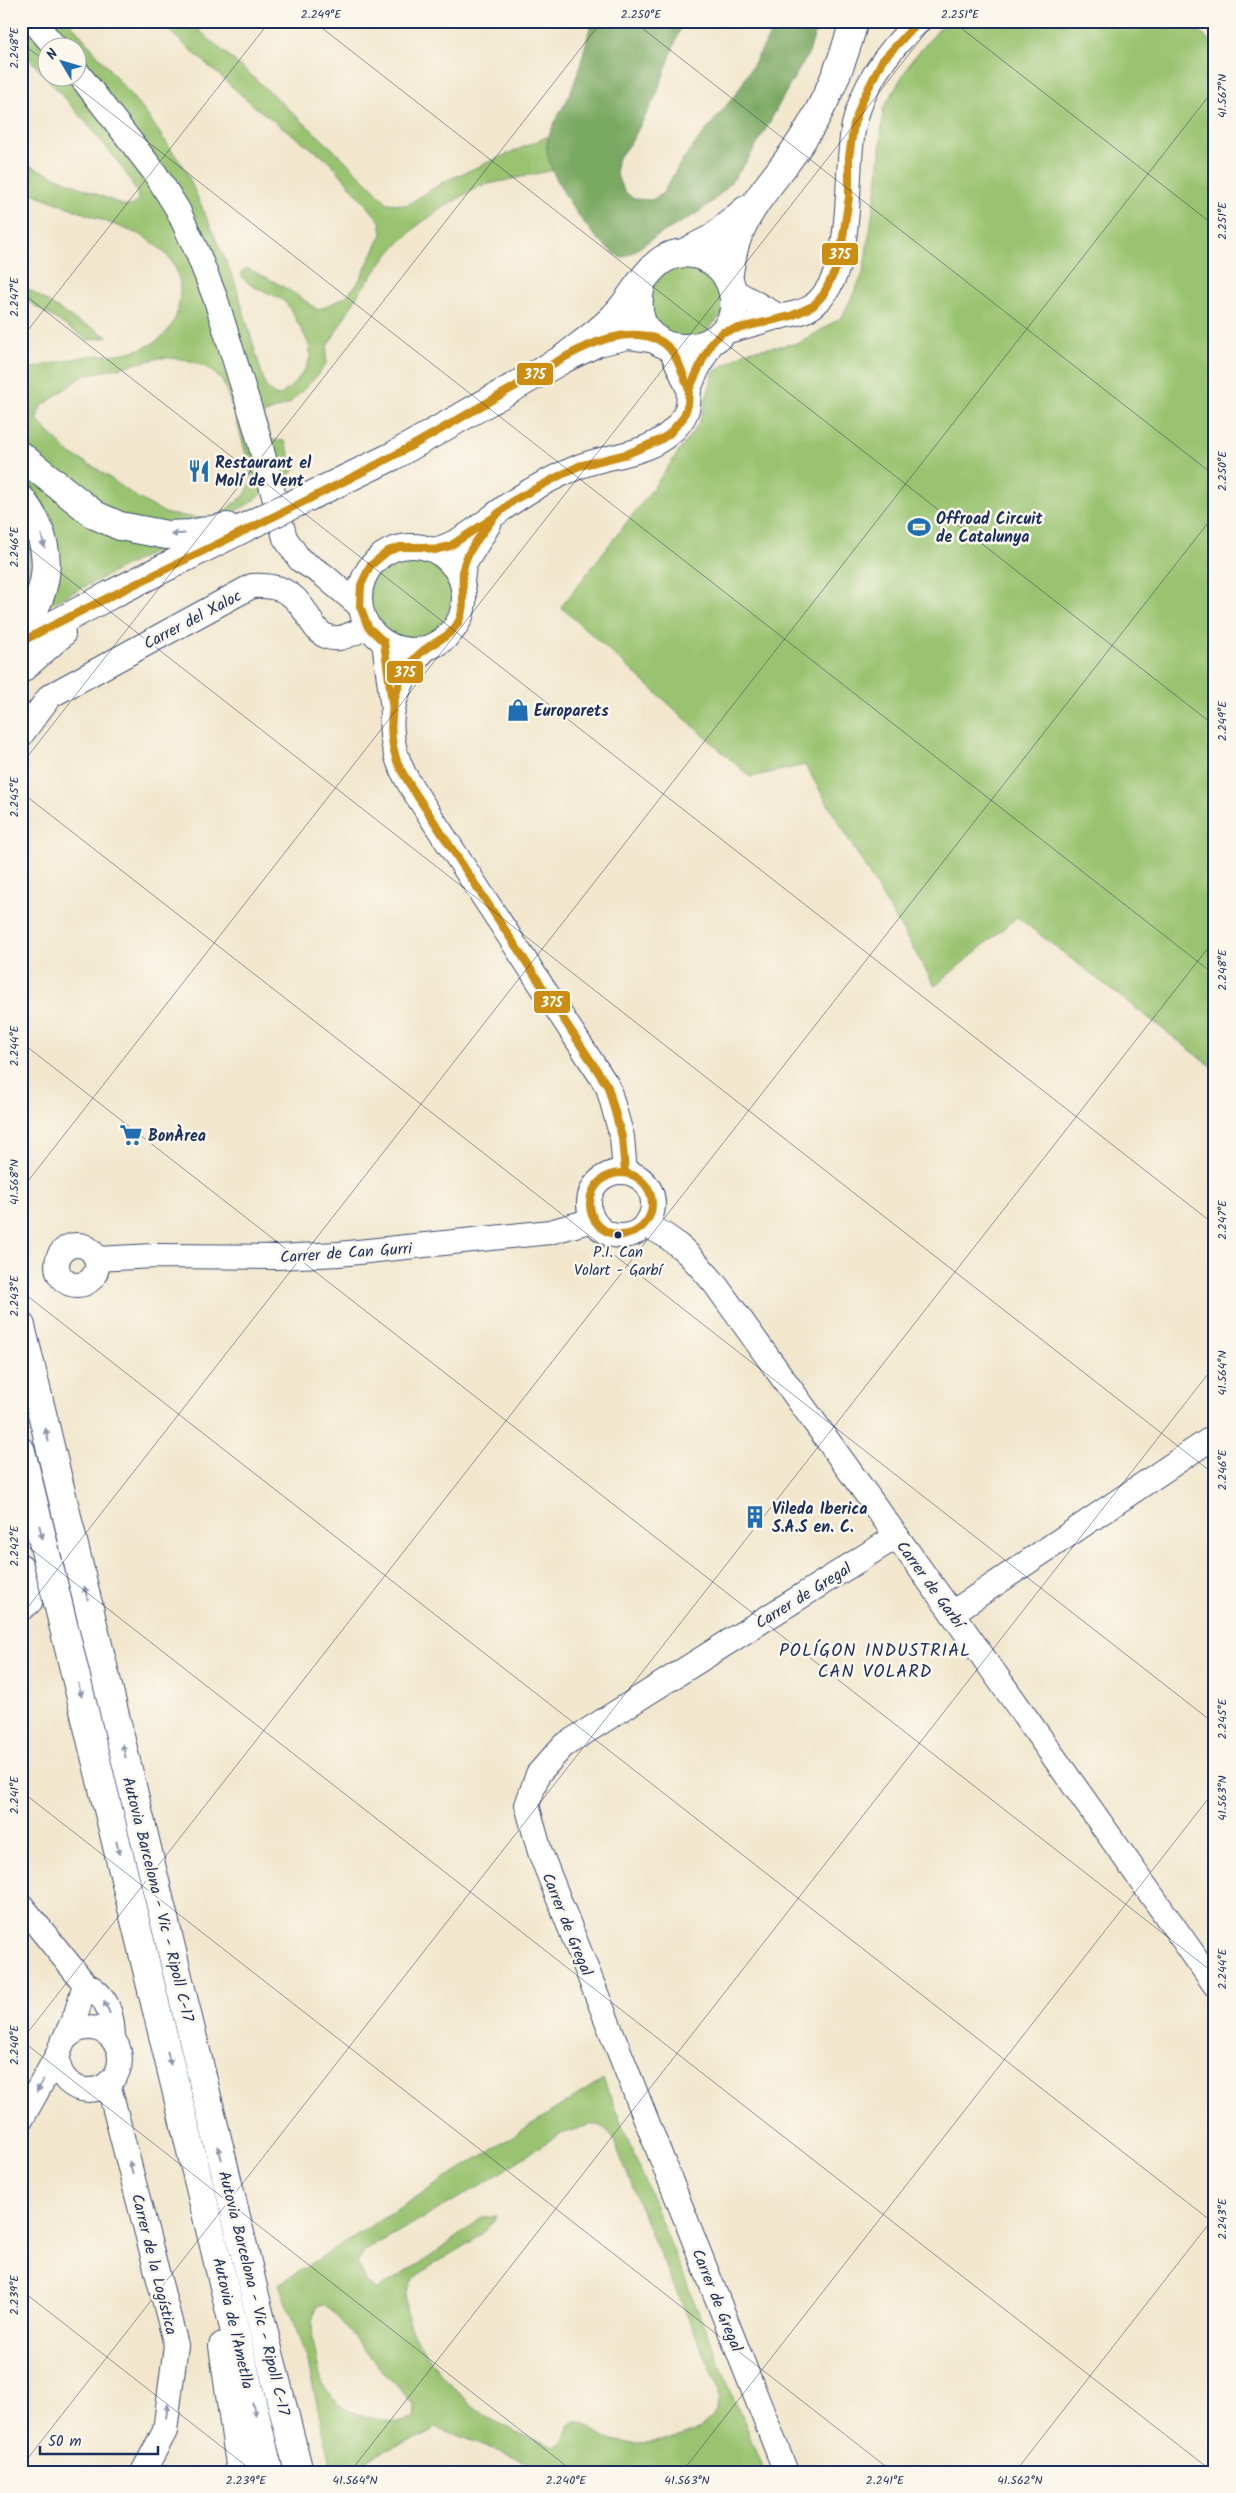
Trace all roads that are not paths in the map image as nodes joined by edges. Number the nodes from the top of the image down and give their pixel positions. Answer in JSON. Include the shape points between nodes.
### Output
{"nodes":[{"id":1,"x":33,"y":21,"type":"edge"},
{"id":2,"x":854,"y":21,"type":"edge"},
{"id":3,"x":919,"y":21,"type":"edge"},
{"id":4,"x":47,"y":38,"type":"edge"},
{"id":5,"x":88,"y":86,"type":"edge"},
{"id":6,"x":762,"y":195,"type":"junction"},
{"id":7,"x":684,"y":253,"type":"junction"},
{"id":8,"x":730,"y":284,"type":"junction"},
{"id":9,"x":641,"y":285,"type":"junction"},
{"id":10,"x":780,"y":317,"type":"junction"},
{"id":11,"x":717,"y":337,"type":"junction"},
{"id":12,"x":663,"y":343,"type":"junction"},
{"id":13,"x":563,"y":359,"type":"junction"},
{"id":14,"x":689,"y":390,"type":"junction"},
{"id":15,"x":21,"y":456,"type":"edge"},
{"id":16,"x":21,"y":499,"type":"edge"},
{"id":17,"x":494,"y":517,"type":"junction"},
{"id":18,"x":260,"y":520,"type":"junction"},
{"id":19,"x":434,"y":550,"type":"junction"},
{"id":20,"x":370,"y":566,"type":"junction"},
{"id":21,"x":322,"y":574,"type":"junction"},
{"id":22,"x":462,"y":582,"type":"junction"},
{"id":23,"x":110,"y":595,"type":"junction"},
{"id":24,"x":371,"y":625,"type":"junction"},
{"id":25,"x":21,"y":628,"type":"edge"},
{"id":26,"x":21,"y":642,"type":"edge"},
{"id":27,"x":425,"y":649,"type":"junction"},
{"id":28,"x":21,"y":670,"type":"edge"},
{"id":29,"x":393,"y":710,"type":"junction"},
{"id":30,"x":21,"y":735,"type":"edge"},
{"id":31,"x":625,"y":1172,"type":"junction"},
{"id":32,"x":593,"y":1220,"type":"junction"},
{"id":33,"x":646,"y":1225,"type":"junction"},
{"id":34,"x":97,"y":1259,"type":"dead end"},
{"id":35,"x":21,"y":1326,"type":"edge"},
{"id":36,"x":1215,"y":1436,"type":"edge"},
{"id":37,"x":21,"y":1451,"type":"edge"},
{"id":38,"x":897,"y":1536,"type":"junction"},
{"id":39,"x":21,"y":1566,"type":"edge"},
{"id":40,"x":21,"y":1609,"type":"edge"},
{"id":41,"x":952,"y":1613,"type":"junction"},
{"id":42,"x":21,"y":1905,"type":"edge"},
{"id":43,"x":85,"y":1984,"type":"junction"},
{"id":44,"x":1215,"y":1986,"type":"edge"},
{"id":45,"x":113,"y":2040,"type":"junction"},
{"id":46,"x":61,"y":2047,"type":"junction"},
{"id":47,"x":108,"y":2083,"type":"junction"},
{"id":48,"x":21,"y":2120,"type":"edge"},
{"id":49,"x":198,"y":2174,"type":"junction"},
{"id":50,"x":143,"y":2472,"type":"edge"},
{"id":51,"x":241,"y":2472,"type":"edge"},
{"id":52,"x":269,"y":2472,"type":"edge"},
{"id":53,"x":300,"y":2472,"type":"edge"},
{"id":54,"x":786,"y":2472,"type":"edge"}],
"edges":[{"from":1,"to":4,"type":"street"},
{"from":2,"to":6,"type":"highway","via":[[819,110],[803,139]]},
{"from":3,"to":10,"type":"street","via":[[882,61],[854,124],[839,263],[823,296],[813,306],[801,313]]},
{"from":5,"to":21,"type":"street","via":[[155,173],[178,210],[216,300],[257,432],[285,538],[300,560]]},
{"from":6,"to":7,"type":"highway","via":[[713,238]]},
{"from":6,"to":8,"type":"highway","via":[[736,241]]},
{"from":7,"to":8,"type":"highway","via":[[699,255],[713,262]]},
{"from":7,"to":9,"type":"highway","via":[[668,256],[654,265]]},
{"from":8,"to":10,"type":"street"},
{"from":8,"to":11,"type":"highway","via":[[731,316]]},
{"from":9,"to":12,"type":"highway","via":[[640,314],[649,332]]},
{"from":9,"to":13,"type":"highway","via":[[614,318]]},
{"from":10,"to":11,"type":"street"},
{"from":11,"to":12,"type":"highway","via":[[691,349]]},
{"from":11,"to":14,"type":"street"},
{"from":12,"to":13,"type":"highway","via":[[636,335],[613,338]]},
{"from":12,"to":14,"type":"street"},
{"from":13,"to":18,"type":"highway","bridge":true,"via":[[393,456]]},
{"from":14,"to":17,"type":"street","via":[[683,418],[660,440],[628,454],[572,470],[514,500]]},
{"from":18,"to":15,"type":"highway","one_way":true,"via":[[190,534],[167,535],[120,526],[96,515]]},
{"from":16,"to":25,"type":"highway","one_way":true,"via":[[40,529],[46,564],[44,585]]},
{"from":17,"to":19,"type":"street","via":[[450,546]]},
{"from":17,"to":22,"type":"street","via":[[464,565]]},
{"from":18,"to":23,"type":"highway"},
{"from":19,"to":20,"type":"street","via":[[423,546],[400,547],[388,551]]},
{"from":19,"to":22,"type":"street","via":[[451,564]]},
{"from":20,"to":21,"type":"street","via":[[344,573]]},
{"from":20,"to":24,"type":"street","via":[[361,585]]},
{"from":21,"to":24,"type":"street"},
{"from":22,"to":27,"type":"street","via":[[464,606],[455,628]]},
{"from":23,"to":26,"type":"highway"},
{"from":23,"to":28,"type":"highway"},
{"from":24,"to":27,"type":"street","via":[[404,650]]},
{"from":24,"to":29,"type":"street"},
{"from":24,"to":30,"type":"street","name":"Carrer del Xaloc","via":[[340,638],[328,637],[316,631],[296,597],[268,585],[252,586],[50,696]]},
{"from":27,"to":29,"type":"street","via":[[405,674]]},
{"from":29,"to":31,"type":"street","via":[[392,739],[401,770],[608,1087],[622,1137]]},
{"from":31,"to":32,"type":"street","via":[[602,1178],[595,1186],[590,1202]]},
{"from":31,"to":33,"type":"street","via":[[646,1184],[651,1193],[652,1212]]},
{"from":32,"to":33,"type":"street","via":[[600,1228],[616,1236],[632,1234]]},
{"from":32,"to":34,"type":"street","name":"Carrer de Can Gurri","via":[[550,1232],[339,1254]]},
{"from":33,"to":38,"type":"street","name":"Carrer de Garbí","via":[[661,1231],[682,1247],[715,1284]]},
{"from":53,"to":35,"type":"highway","name":"Autovia Barcelona - Vic - Ripoll C-17","one_way":true,"via":[[262,2328]]},
{"from":36,"to":41,"type":"street"},
{"from":37,"to":49,"type":"highway","name":"Autovia Barcelona - Vic - Ripoll C-17","one_way":true},
{"from":38,"to":41,"type":"street","name":"Carrer de Garbí"},
{"from":38,"to":54,"type":"street","name":"Carrer de Gregal","via":[[563,1746],[538,1774],[527,1805],[540,1852]]},
{"from":39,"to":40,"type":"street","via":[[30,1602]]},
{"from":41,"to":44,"type":"street","name":"Carrer de Garbí"},
{"from":42,"to":43,"type":"street"},
{"from":45,"to":43,"type":"street","one_way":true,"via":[[113,2021],[106,2002],[94,1988]]},
{"from":43,"to":46,"type":"street"},
{"from":45,"to":46,"type":"street","via":[[97,2029],[88,2028],[70,2035]]},
{"from":45,"to":47,"type":"street","via":[[119,2058],[114,2076]]},
{"from":46,"to":47,"type":"street","via":[[60,2071],[72,2085],[91,2090]]},
{"from":46,"to":48,"type":"street","one_way":true},
{"from":50,"to":47,"type":"street","name":"Carrer de la Logística","one_way":true,"via":[[165,2431],[176,2345]]},
{"from":49,"to":51,"type":"highway"},
{"from":49,"to":52,"type":"highway","name":"Autovia de l'Ametlla","one_way":true}]}
